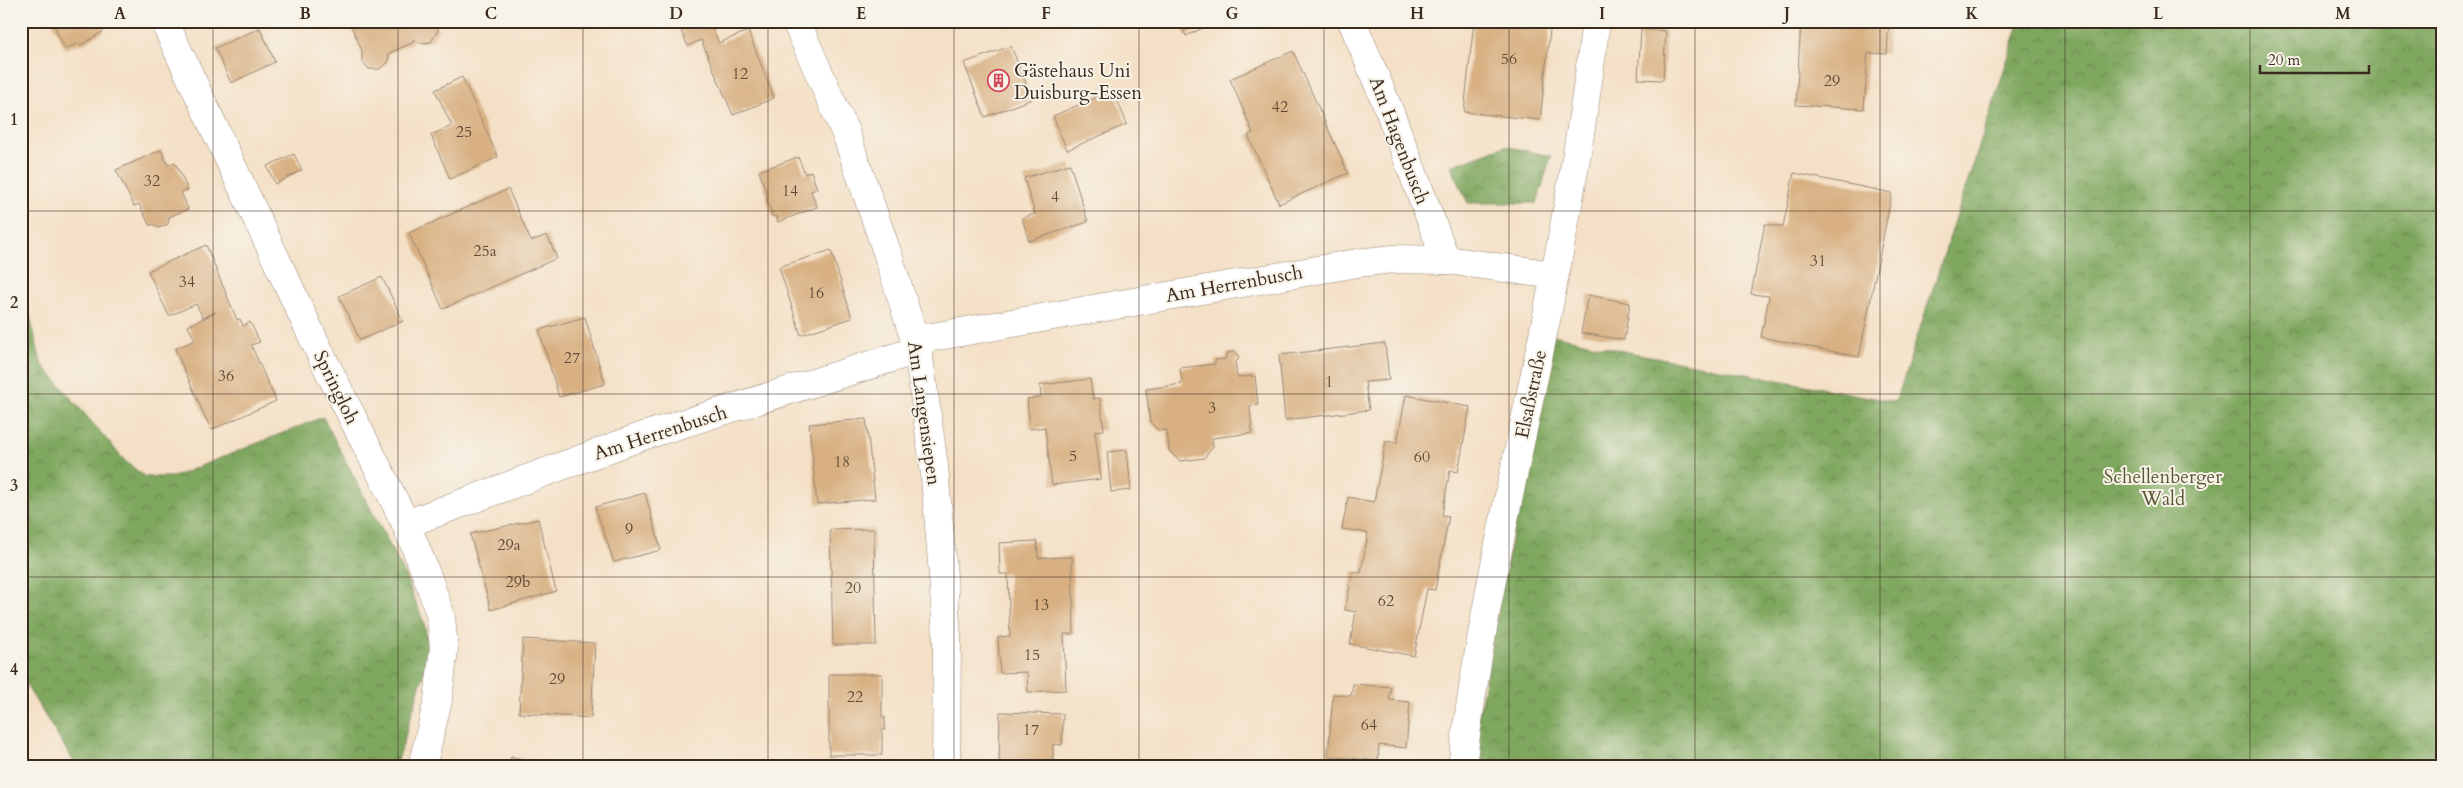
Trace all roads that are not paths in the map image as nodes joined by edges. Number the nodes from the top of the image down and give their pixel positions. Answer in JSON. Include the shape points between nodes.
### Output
{"nodes":[{"id":1,"x":164,"y":21,"type":"edge"},
{"id":2,"x":796,"y":21,"type":"edge"},
{"id":3,"x":1352,"y":21,"type":"edge"},
{"id":4,"x":1596,"y":21,"type":"edge"},
{"id":5,"x":1446,"y":260,"type":"junction"},
{"id":6,"x":1554,"y":275,"type":"junction"},
{"id":7,"x":917,"y":345,"type":"junction"},
{"id":8,"x":406,"y":524,"type":"junction"},
{"id":9,"x":422,"y":767,"type":"edge"},
{"id":10,"x":946,"y":767,"type":"edge"},
{"id":11,"x":1462,"y":767,"type":"edge"}],
"edges":[{"from":1,"to":8,"type":"street","name":"Springloh","via":[[322,357]]},
{"from":2,"to":7,"type":"street","name":"Am Langensiepen","via":[[846,134]]},
{"from":3,"to":5,"type":"street","name":"Am Hagenbusch"},
{"from":4,"to":6,"type":"street","name":"Elsaßstraße"},
{"from":5,"to":6,"type":"street","name":"Am Herrenbusch"},
{"from":5,"to":7,"type":"street","name":"Am Herrenbusch","via":[[1393,259],[1326,267]]},
{"from":6,"to":11,"type":"street","name":"Elsaßstraße","via":[[1476,665]]},
{"from":7,"to":8,"type":"street","name":"Am Herrenbusch","via":[[640,437]]},
{"from":7,"to":10,"type":"street","name":"Am Langensiepen","via":[[934,466],[945,609]]},
{"from":8,"to":9,"type":"street","name":"Springloh","via":[[441,617],[444,650],[438,700]]}]}
